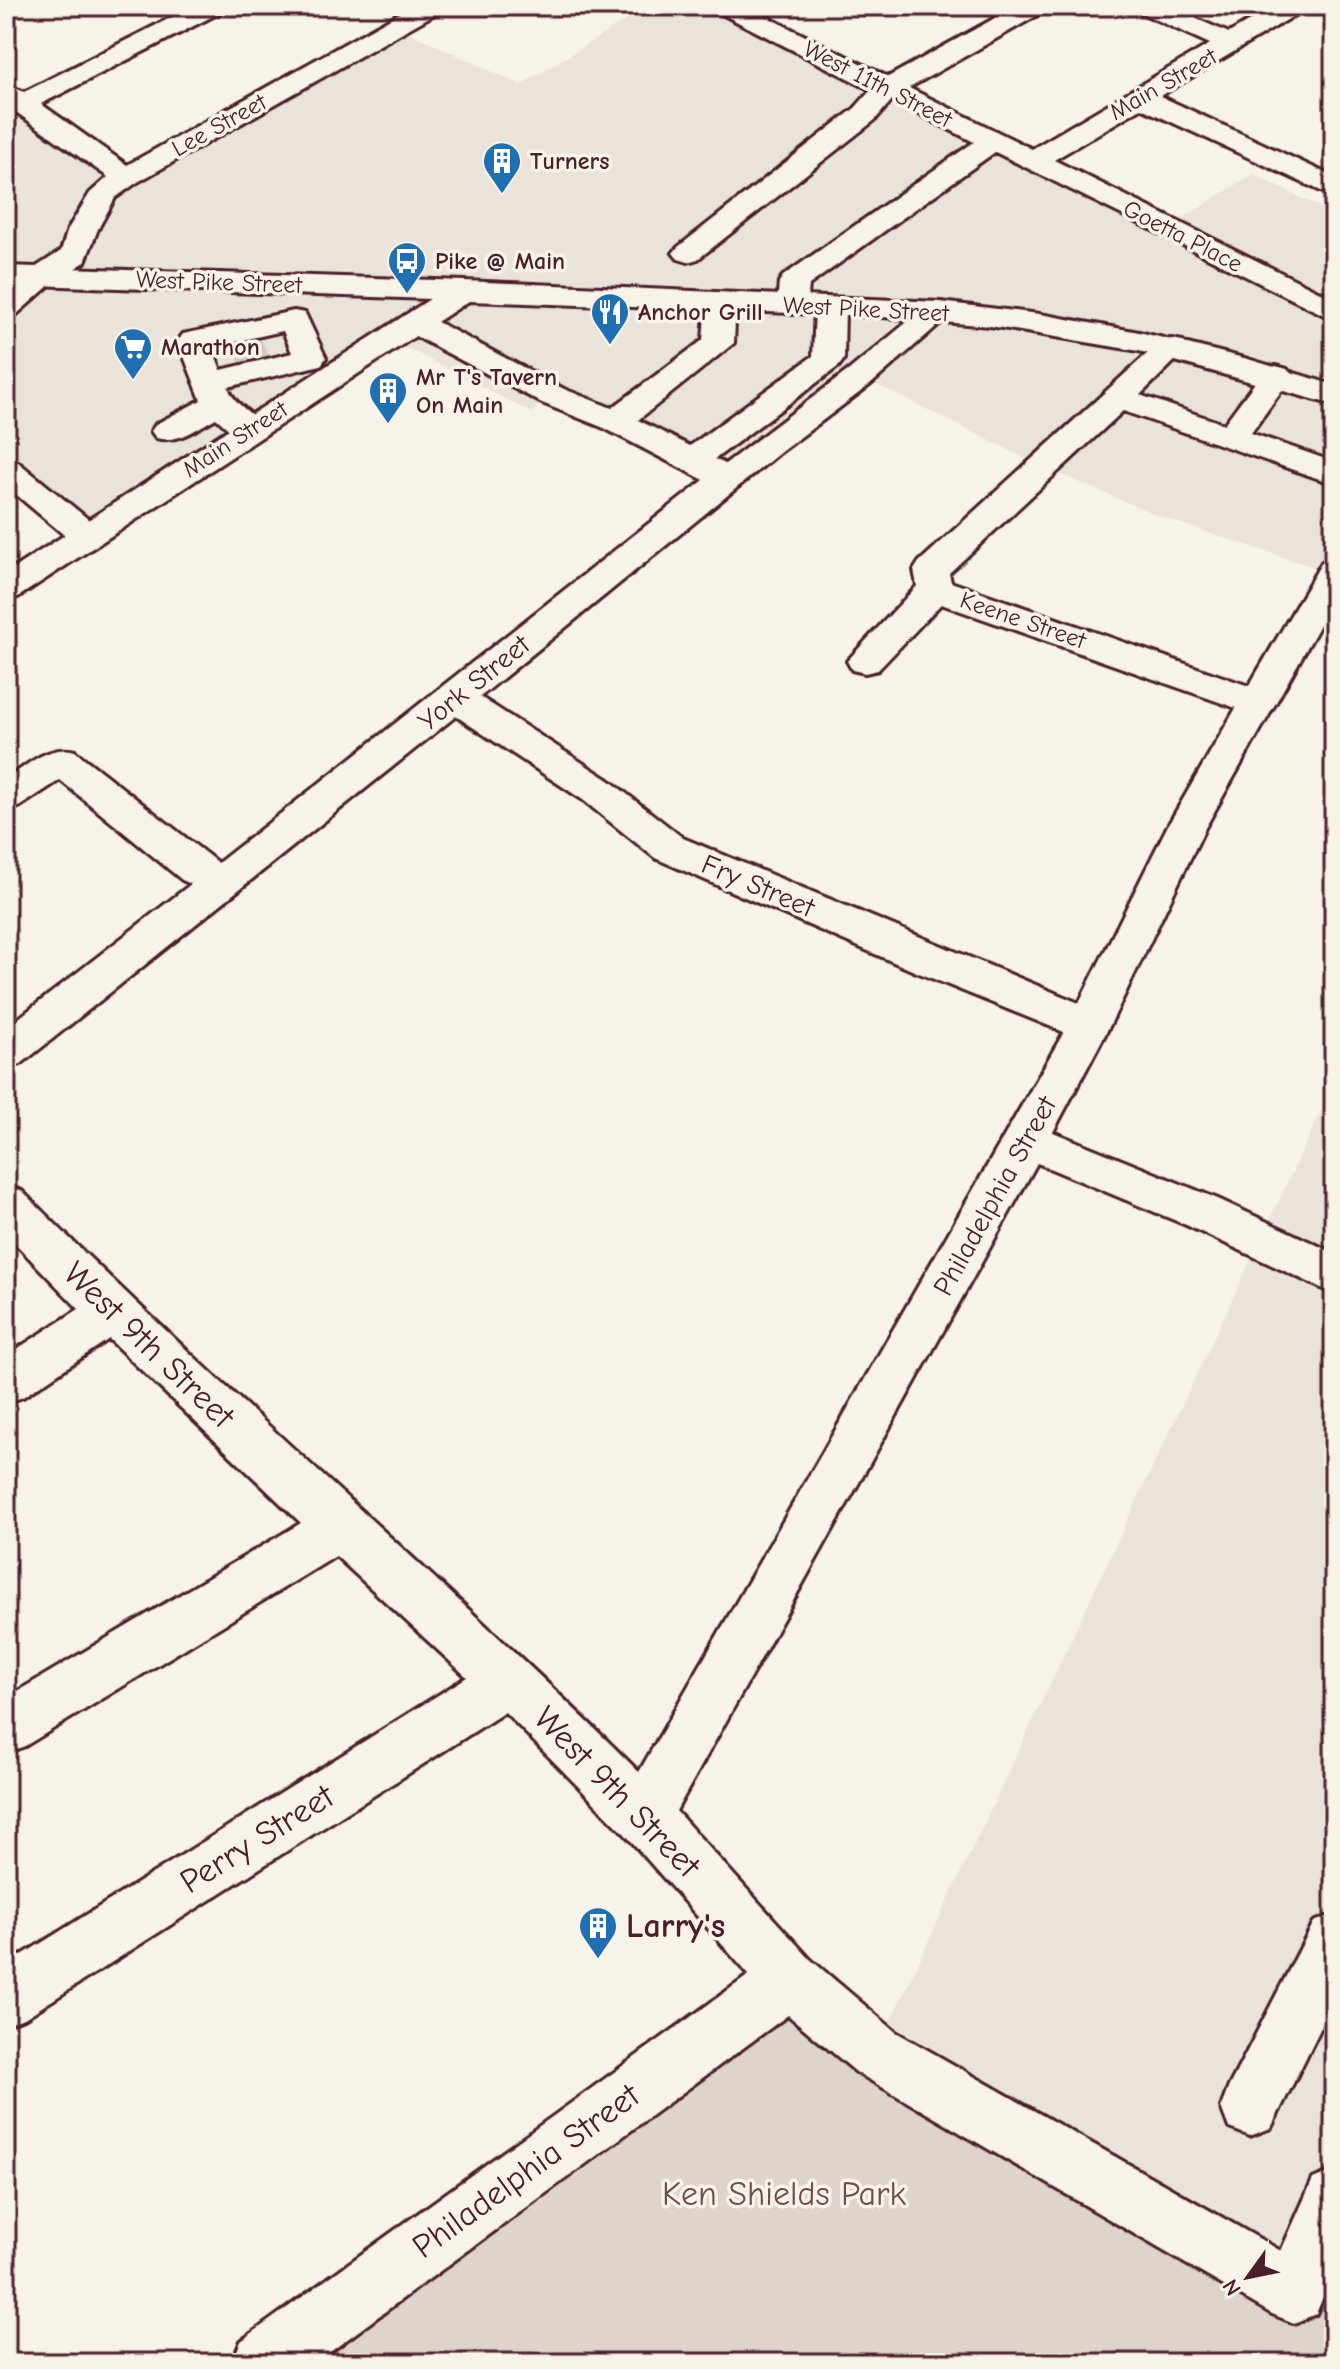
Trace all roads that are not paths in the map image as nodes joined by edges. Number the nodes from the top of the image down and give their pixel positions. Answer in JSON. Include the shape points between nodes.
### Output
{"nodes":[{"id":1,"x":214,"y":6,"type":"edge"},
{"id":2,"x":431,"y":6,"type":"edge"},
{"id":3,"x":725,"y":6,"type":"edge"},
{"id":4,"x":1036,"y":6,"type":"edge"},
{"id":5,"x":1146,"y":6,"type":"edge"},
{"id":6,"x":1293,"y":6,"type":"edge"},
{"id":7,"x":1231,"y":44,"type":"junction"},
{"id":8,"x":887,"y":89,"type":"junction"},
{"id":9,"x":15,"y":97,"type":"edge"},
{"id":10,"x":1139,"y":97,"type":"junction"},
{"id":11,"x":993,"y":141,"type":"junction"},
{"id":12,"x":1032,"y":161,"type":"junction"},
{"id":13,"x":126,"y":177,"type":"junction"},
{"id":14,"x":1334,"y":188,"type":"edge"},
{"id":15,"x":688,"y":253,"type":"dead end"},
{"id":16,"x":6,"y":275,"type":"edge"},
{"id":17,"x":41,"y":277,"type":"junction"},
{"id":18,"x":255,"y":284,"type":"junction"},
{"id":19,"x":465,"y":290,"type":"junction"},
{"id":20,"x":721,"y":302,"type":"junction"},
{"id":21,"x":792,"y":305,"type":"junction"},
{"id":22,"x":830,"y":307,"type":"junction"},
{"id":23,"x":6,"y":308,"type":"edge"},
{"id":24,"x":939,"y":311,"type":"junction"},
{"id":25,"x":1334,"y":311,"type":"edge"},
{"id":26,"x":415,"y":323,"type":"junction"},
{"id":27,"x":1172,"y":348,"type":"junction"},
{"id":28,"x":250,"y":351,"type":"junction"},
{"id":29,"x":1276,"y":376,"type":"junction"},
{"id":30,"x":214,"y":393,"type":"junction"},
{"id":31,"x":1334,"y":395,"type":"edge"},
{"id":32,"x":1117,"y":398,"type":"junction"},
{"id":33,"x":615,"y":421,"type":"junction"},
{"id":34,"x":250,"y":430,"type":"junction"},
{"id":35,"x":167,"y":431,"type":"dead end"},
{"id":36,"x":1231,"y":437,"type":"junction"},
{"id":37,"x":692,"y":460,"type":"junction"},
{"id":38,"x":6,"y":469,"type":"edge"},
{"id":39,"x":1334,"y":473,"type":"edge"},
{"id":40,"x":727,"y":478,"type":"junction"},
{"id":41,"x":87,"y":536,"type":"junction"},
{"id":42,"x":1334,"y":570,"type":"edge"},
{"id":43,"x":6,"y":589,"type":"edge"},
{"id":44,"x":935,"y":589,"type":"junction"},
{"id":45,"x":865,"y":661,"type":"dead end"},
{"id":46,"x":455,"y":698,"type":"junction"},
{"id":47,"x":1257,"y":702,"type":"junction"},
{"id":48,"x":6,"y":797,"type":"edge"},
{"id":49,"x":224,"y":882,"type":"junction"},
{"id":50,"x":1089,"y":1025,"type":"junction"},
{"id":51,"x":6,"y":1052,"type":"edge"},
{"id":52,"x":1027,"y":1140,"type":"junction"},
{"id":53,"x":6,"y":1204,"type":"edge"},
{"id":54,"x":1334,"y":1274,"type":"edge"},
{"id":55,"x":112,"y":1312,"type":"junction"},
{"id":56,"x":6,"y":1382,"type":"edge"},
{"id":57,"x":340,"y":1527,"type":"junction"},
{"id":58,"x":509,"y":1680,"type":"junction"},
{"id":59,"x":6,"y":1727,"type":"edge"},
{"id":60,"x":644,"y":1815,"type":"junction"},
{"id":61,"x":1334,"y":1942,"type":"edge"},
{"id":62,"x":790,"y":1979,"type":"junction"},
{"id":63,"x":6,"y":1997,"type":"edge"},
{"id":64,"x":1250,"y":2107,"type":"dead end"},
{"id":65,"x":1334,"y":2200,"type":"edge"},
{"id":66,"x":263,"y":2363,"type":"edge"}],
"edges":[{"from":1,"to":9,"type":"street"},
{"from":2,"to":13,"type":"street","name":"Lee Street"},
{"from":3,"to":8,"type":"street","name":"West 11th Street"},
{"from":4,"to":8,"type":"street"},
{"from":5,"to":7,"type":"street"},
{"from":6,"to":7,"type":"street","name":"Main Street"},
{"from":7,"to":10,"type":"street","name":"Main Street"},
{"from":8,"to":11,"type":"street","name":"West 11th Street"},
{"from":8,"to":15,"type":"street","via":[[865,114]]},
{"from":9,"to":13,"type":"street"},
{"from":10,"to":12,"type":"street","name":"Main Street"},
{"from":10,"to":14,"type":"street"},
{"from":11,"to":12,"type":"street","name":"West 11th Street"},
{"from":11,"to":21,"type":"street","via":[[794,282]]},
{"from":12,"to":25,"type":"street","name":"Goetta Place"},
{"from":13,"to":17,"type":"street","name":"Lee Street","via":[[104,193],[74,256]]},
{"from":16,"to":17,"type":"street","name":"West Pike Street"},
{"from":17,"to":18,"type":"street","name":"West Pike Street"},
{"from":17,"to":23,"type":"street","name":"Lee Street"},
{"from":18,"to":19,"type":"street","name":"West Pike Street"},
{"from":18,"to":28,"type":"street"},
{"from":19,"to":20,"type":"street","name":"West Pike Street"},
{"from":19,"to":26,"type":"street","name":"Main Street"},
{"from":20,"to":21,"type":"street","name":"West Pike Street"},
{"from":20,"to":33,"type":"street","via":[[718,343]]},
{"from":21,"to":22,"type":"street","name":"West Pike Street"},
{"from":22,"to":24,"type":"street","name":"West Pike Street"},
{"from":22,"to":37,"type":"street","via":[[828,359]]},
{"from":24,"to":27,"type":"street","name":"West Pike Street"},
{"from":24,"to":40,"type":"street","name":"York Street"},
{"from":26,"to":33,"type":"street","via":[[553,396]]},
{"from":26,"to":34,"type":"street","name":"Main Street"},
{"from":27,"to":29,"type":"street","name":"West Pike Street"},
{"from":27,"to":32,"type":"street","name":"Keene Street"},
{"from":28,"to":30,"type":"street"},
{"from":28,"to":30,"type":"street","via":[[194,341]]},
{"from":29,"to":31,"type":"street","name":"West Pike Street"},
{"from":29,"to":36,"type":"street"},
{"from":30,"to":34,"type":"street"},
{"from":30,"to":35,"type":"street"},
{"from":32,"to":36,"type":"street"},
{"from":32,"to":44,"type":"street","name":"Keene Street","via":[[931,570]]},
{"from":33,"to":37,"type":"street"},
{"from":34,"to":41,"type":"street","name":"Main Street"},
{"from":36,"to":39,"type":"street"},
{"from":37,"to":40,"type":"street"},
{"from":38,"to":41,"type":"street"},
{"from":40,"to":46,"type":"street","name":"York Street"},
{"from":41,"to":43,"type":"street","name":"Main Street"},
{"from":42,"to":47,"type":"street","name":"Philadelphia Street"},
{"from":44,"to":45,"type":"street"},
{"from":44,"to":47,"type":"street","name":"Keene Street"},
{"from":46,"to":49,"type":"street","name":"York Street"},
{"from":46,"to":50,"type":"street","name":"Fry Street","via":[[596,790],[669,848]]},
{"from":47,"to":50,"type":"street","name":"Philadelphia Street","via":[[1186,827]]},
{"from":48,"to":49,"type":"street","via":[[62,761],[196,870]]},
{"from":49,"to":51,"type":"street","name":"York Street"},
{"from":50,"to":52,"type":"street","name":"Philadelphia Street"},
{"from":52,"to":54,"type":"street","via":[[1202,1212]]},
{"from":52,"to":60,"type":"street","name":"Philadelphia Street"},
{"from":53,"to":55,"type":"street","name":"West 9th Street"},
{"from":55,"to":56,"type":"street"},
{"from":55,"to":57,"type":"street","name":"West 9th Street"},
{"from":57,"to":58,"type":"street","name":"West 9th Street"},
{"from":57,"to":59,"type":"street"},
{"from":58,"to":60,"type":"street","name":"West 9th Street"},
{"from":58,"to":63,"type":"street","name":"Perry Street"},
{"from":60,"to":62,"type":"street","name":"West 9th Street"},
{"from":61,"to":64,"type":"street"},
{"from":62,"to":65,"type":"street","name":"West 9th Street","via":[[876,2052],[1294,2292]]},
{"from":62,"to":66,"type":"street","name":"Philadelphia Street"}]}
